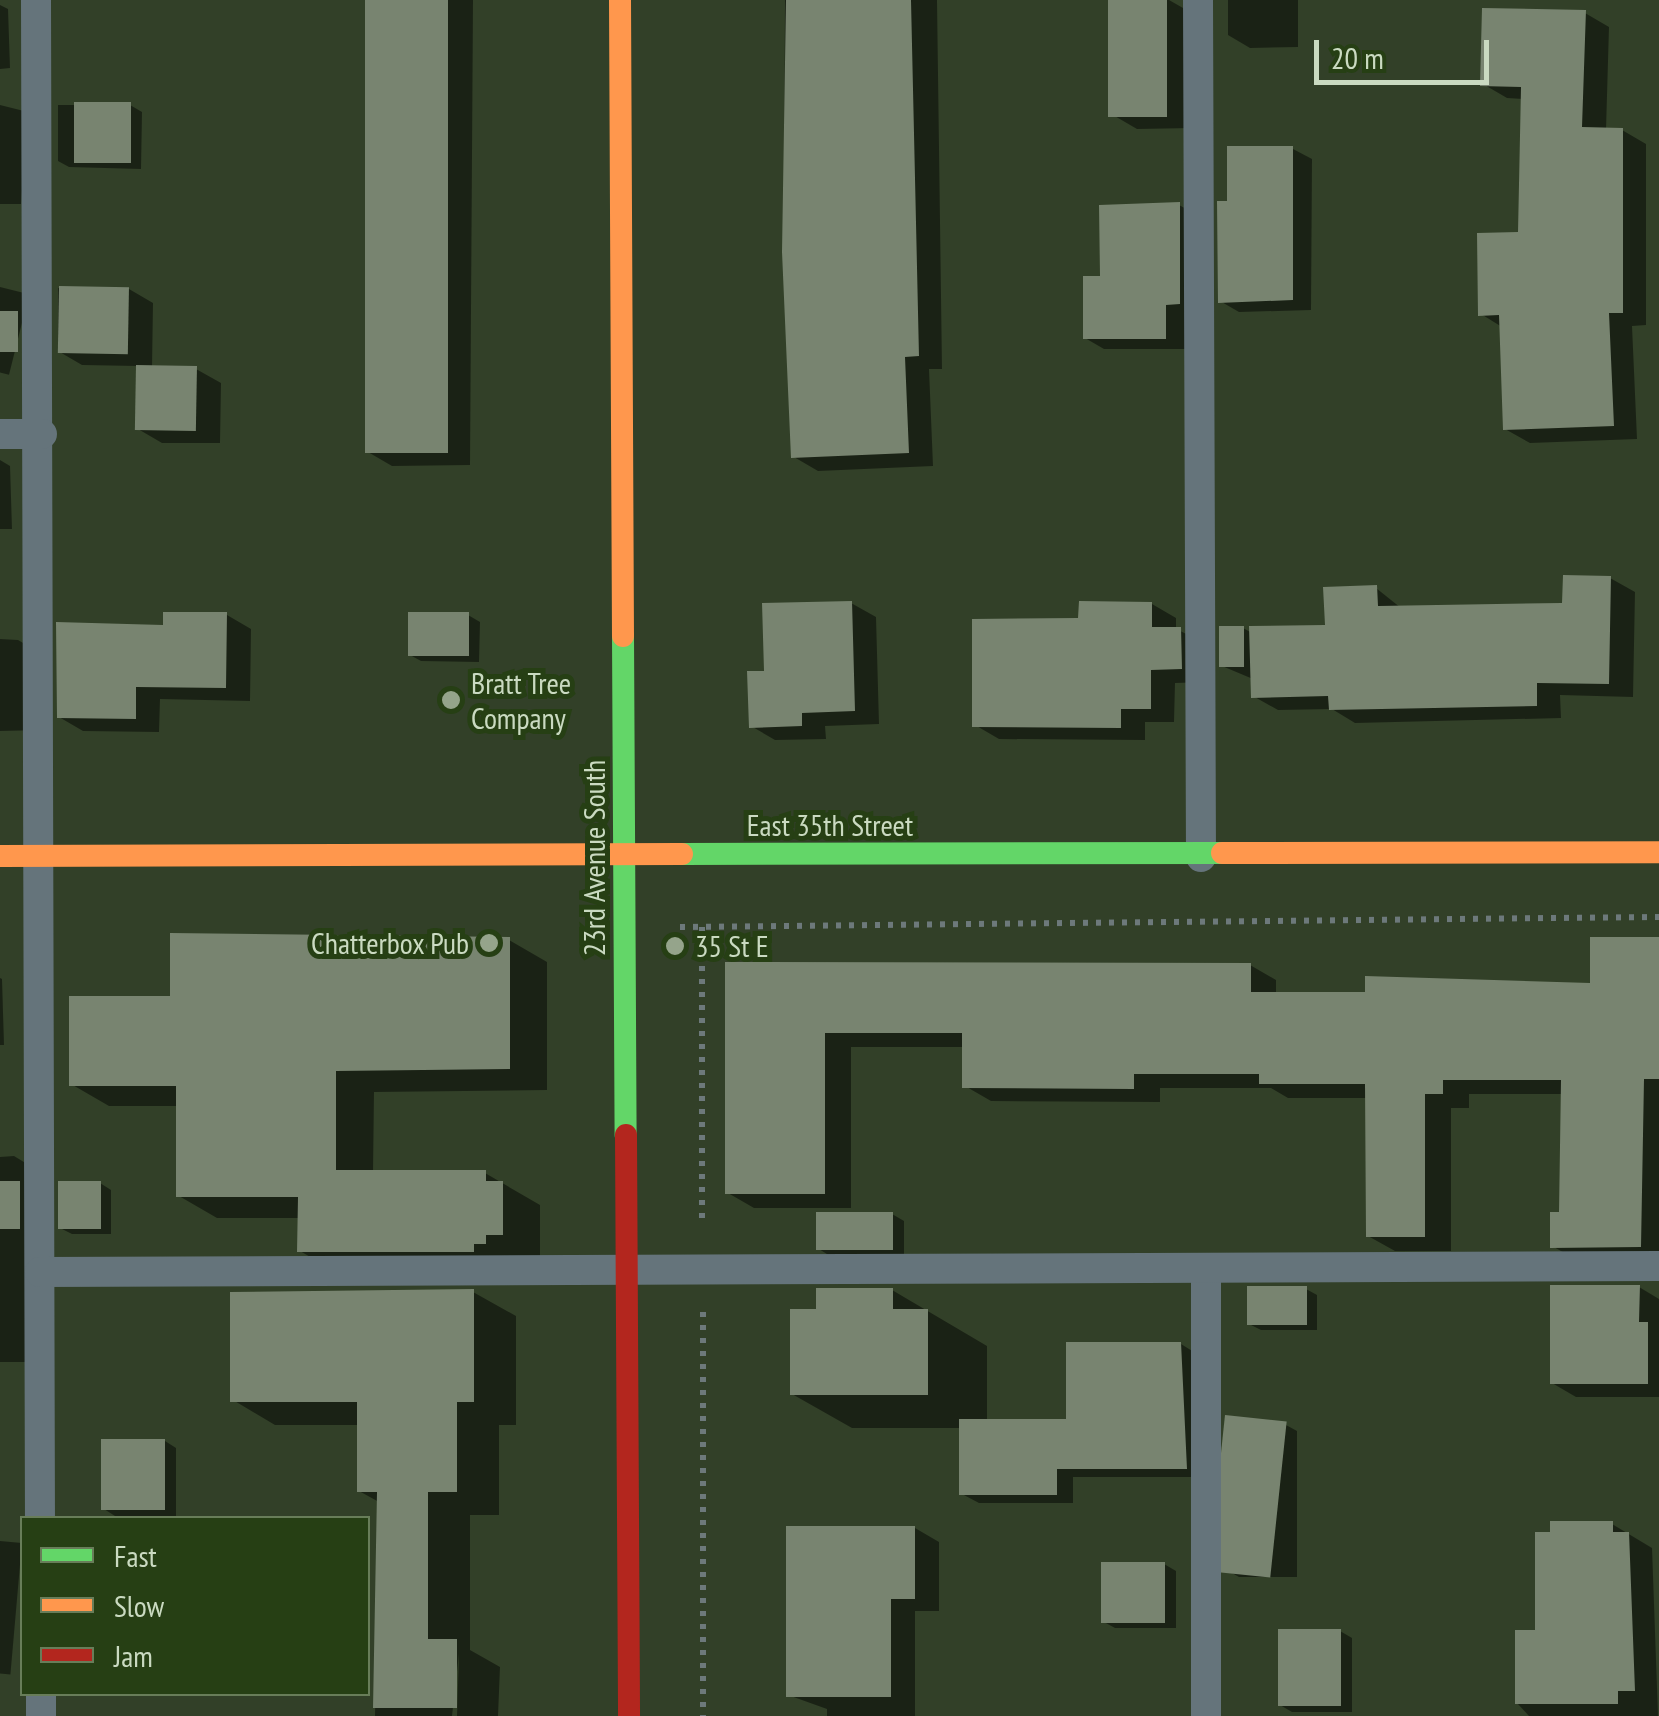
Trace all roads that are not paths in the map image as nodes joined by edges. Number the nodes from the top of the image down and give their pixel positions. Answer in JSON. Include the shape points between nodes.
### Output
{"nodes":[{"id":1,"x":36,"y":0,"type":"edge"},
{"id":2,"x":620,"y":0,"type":"edge"},
{"id":3,"x":1198,"y":0,"type":"edge"},
{"id":4,"x":0,"y":434,"type":"edge"},
{"id":5,"x":42,"y":434,"type":"junction"},
{"id":6,"x":1659,"y":852,"type":"edge"},
{"id":7,"x":623,"y":855,"type":"junction"},
{"id":8,"x":0,"y":856,"type":"edge"},
{"id":9,"x":40,"y":856,"type":"junction"},
{"id":10,"x":1201,"y":857,"type":"junction"},
{"id":11,"x":1659,"y":1266,"type":"edge"},
{"id":12,"x":1206,"y":1269,"type":"junction"},
{"id":13,"x":626,"y":1271,"type":"junction"},
{"id":14,"x":40,"y":1272,"type":"junction"},
{"id":15,"x":40,"y":1516,"type":"edge"},
{"id":16,"x":629,"y":1716,"type":"edge"},
{"id":17,"x":1206,"y":1716,"type":"edge"}],
"edges":[{"from":1,"to":5,"type":"lane"},
{"from":2,"to":7,"type":"street","name":"23rd Avenue South"},
{"from":3,"to":10,"type":"lane"},
{"from":4,"to":5,"type":"lane"},
{"from":5,"to":9,"type":"lane"},
{"from":6,"to":10,"type":"street","name":"East 35th Street"},
{"from":7,"to":9,"type":"street","name":"East 35th Street"},
{"from":7,"to":10,"type":"street","name":"East 35th Street"},
{"from":7,"to":13,"type":"street","name":"23rd Avenue South"},
{"from":8,"to":9,"type":"street","name":"East 35th Street"},
{"from":9,"to":14,"type":"lane"},
{"from":11,"to":12,"type":"lane"},
{"from":12,"to":13,"type":"lane"},
{"from":12,"to":17,"type":"lane"},
{"from":13,"to":14,"type":"lane"},
{"from":13,"to":16,"type":"street","name":"23rd Avenue South"},
{"from":14,"to":15,"type":"lane"}]}
